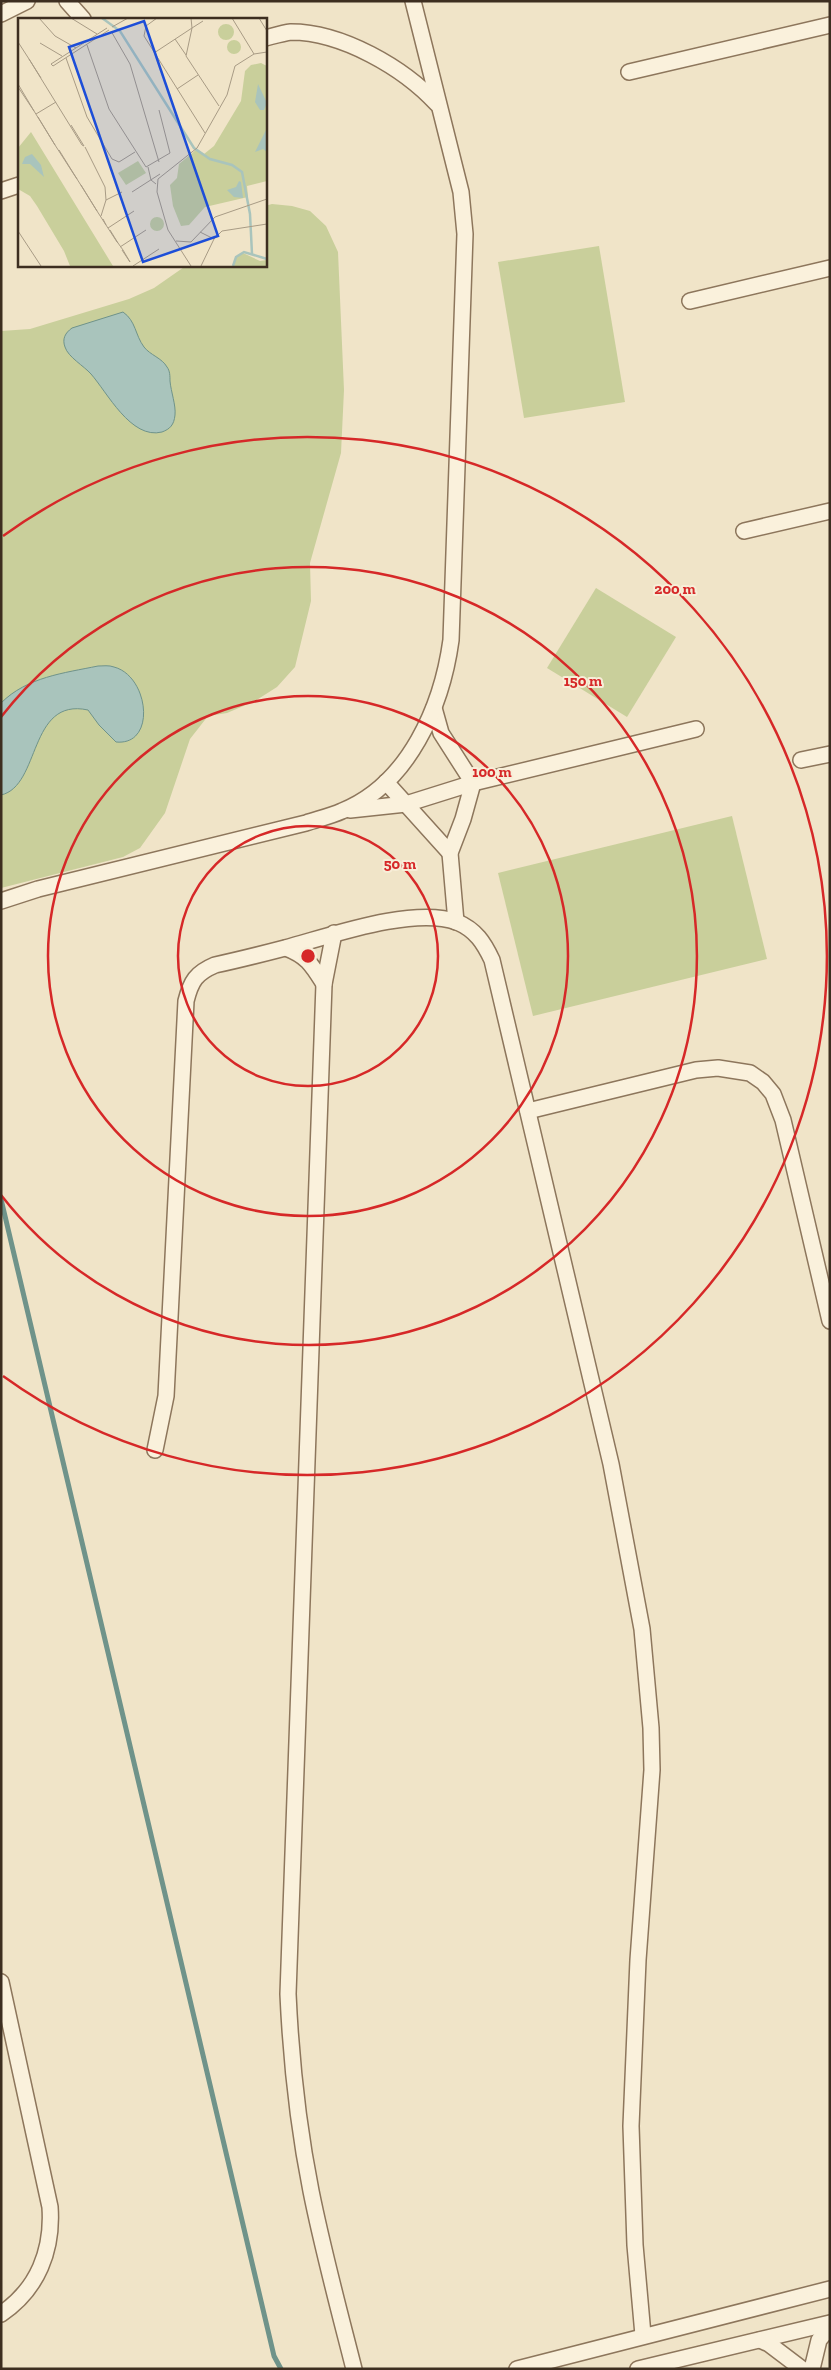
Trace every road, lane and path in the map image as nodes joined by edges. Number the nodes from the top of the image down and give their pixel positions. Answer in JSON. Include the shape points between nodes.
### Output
{"nodes":[{"id":1,"x":27,"y":1,"type":"edge"},
{"id":2,"x":67,"y":1,"type":"edge"},
{"id":3,"x":414,"y":1,"type":"edge"},
{"id":4,"x":1,"y":14,"type":"edge"},
{"id":5,"x":82,"y":18,"type":"edge"},
{"id":6,"x":830,"y":25,"type":"edge"},
{"id":7,"x":266,"y":38,"type":"edge"},
{"id":8,"x":629,"y":72,"type":"dead end"},
{"id":9,"x":438,"y":105,"type":"junction"},
{"id":10,"x":18,"y":185,"type":"edge"},
{"id":11,"x":1,"y":191,"type":"edge"},
{"id":12,"x":830,"y":268,"type":"edge"},
{"id":13,"x":690,"y":301,"type":"dead end"},
{"id":14,"x":830,"y":511,"type":"edge"},
{"id":15,"x":744,"y":531,"type":"dead end"},
{"id":16,"x":434,"y":708,"type":"junction"},
{"id":17,"x":696,"y":730,"type":"dead end"},
{"id":18,"x":830,"y":754,"type":"edge"},
{"id":19,"x":801,"y":760,"type":"dead end"},
{"id":20,"x":386,"y":782,"type":"junction"},
{"id":21,"x":472,"y":783,"type":"junction"},
{"id":22,"x":406,"y":804,"type":"junction"},
{"id":23,"x":344,"y":810,"type":"junction"},
{"id":24,"x":450,"y":853,"type":"junction"},
{"id":25,"x":1,"y":901,"type":"edge"},
{"id":26,"x":456,"y":922,"type":"junction"},
{"id":27,"x":334,"y":933,"type":"junction"},
{"id":28,"x":286,"y":948,"type":"junction"},
{"id":29,"x":324,"y":984,"type":"junction"},
{"id":30,"x":528,"y":1111,"type":"junction"},
{"id":31,"x":830,"y":1321,"type":"edge"},
{"id":32,"x":155,"y":1450,"type":"dead end"},
{"id":33,"x":1,"y":1982,"type":"edge"},
{"id":34,"x":6,"y":2023,"type":"edge"},
{"id":35,"x":830,"y":2289,"type":"edge"},
{"id":36,"x":1,"y":2314,"type":"edge"},
{"id":37,"x":830,"y":2325,"type":"edge"},
{"id":38,"x":643,"y":2336,"type":"junction"},
{"id":39,"x":760,"y":2340,"type":"junction"},
{"id":40,"x":354,"y":2369,"type":"edge"},
{"id":41,"x":517,"y":2369,"type":"edge"},
{"id":42,"x":638,"y":2369,"type":"edge"},
{"id":43,"x":802,"y":2369,"type":"edge"},
{"id":44,"x":812,"y":2369,"type":"edge"}],
"edges":[{"from":1,"to":4,"type":"street"},
{"from":2,"to":5,"type":"street"},
{"from":3,"to":9,"type":"street"},
{"from":6,"to":8,"type":"street"},
{"from":7,"to":9,"type":"street","via":[[290,32],[329,38],[400,70]]},
{"from":9,"to":16,"type":"street","via":[[461,192],[466,263],[450,640],[443,681]]},
{"from":10,"to":11,"type":"street"},
{"from":12,"to":13,"type":"street"},
{"from":14,"to":15,"type":"street"},
{"from":16,"to":20,"type":"street","via":[[411,751]]},
{"from":16,"to":21,"type":"street","via":[[440,733]]},
{"from":17,"to":21,"type":"street"},
{"from":18,"to":19,"type":"street"},
{"from":20,"to":22,"type":"street"},
{"from":20,"to":23,"type":"street"},
{"from":21,"to":22,"type":"street"},
{"from":21,"to":24,"type":"street","via":[[464,819]]},
{"from":22,"to":23,"type":"street"},
{"from":22,"to":24,"type":"street"},
{"from":23,"to":25,"type":"street","via":[[306,823]]},
{"from":24,"to":26,"type":"street"},
{"from":26,"to":27,"type":"street","via":[[409,919]]},
{"from":26,"to":30,"type":"street","via":[[472,930],[492,960]]},
{"from":27,"to":28,"type":"street"},
{"from":27,"to":29,"type":"street"},
{"from":28,"to":29,"type":"street","via":[[300,953],[310,962]]},
{"from":28,"to":32,"type":"street","via":[[215,966],[196,975],[189,987],[166,1396]]},
{"from":29,"to":40,"type":"street","via":[[288,1994],[291,2047],[309,2181]]},
{"from":30,"to":31,"type":"street","via":[[696,1070],[733,1069],[750,1073],[763,1082],[774,1094],[783,1120]]},
{"from":30,"to":38,"type":"street","via":[[615,1481],[635,1580],[648,1682],[652,1770],[638,1960],[631,2126],[635,2245]]},
{"from":33,"to":34,"type":"street"},
{"from":34,"to":36,"type":"street","via":[[52,2226],[48,2251],[37,2275],[25,2293]]},
{"from":35,"to":38,"type":"street"},
{"from":37,"to":39,"type":"street"},
{"from":37,"to":44,"type":"street","via":[[819,2340]]},
{"from":38,"to":41,"type":"street"},
{"from":39,"to":42,"type":"street"},
{"from":39,"to":43,"type":"street"}]}
